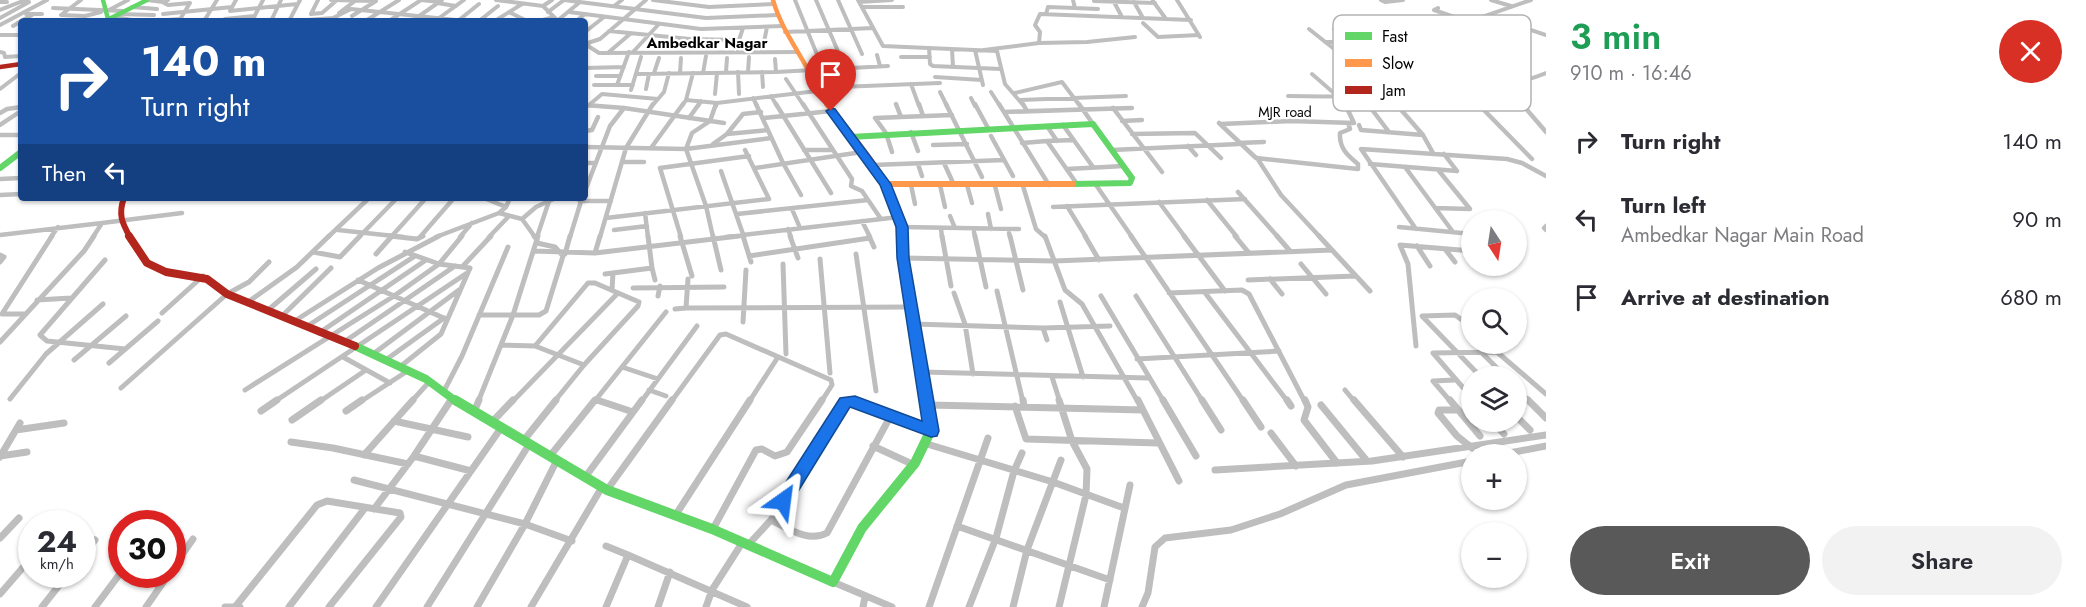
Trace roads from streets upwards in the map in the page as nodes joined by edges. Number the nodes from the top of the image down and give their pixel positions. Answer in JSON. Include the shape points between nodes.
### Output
{"nodes":[{"id":1,"x":48,"y":0,"type":"edge"},
{"id":2,"x":81,"y":0,"type":"edge"},
{"id":3,"x":103,"y":0,"type":"edge"},
{"id":4,"x":147,"y":0,"type":"edge"},
{"id":5,"x":168,"y":0,"type":"edge"},
{"id":6,"x":196,"y":0,"type":"edge"},
{"id":7,"x":217,"y":0,"type":"edge"},
{"id":8,"x":236,"y":0,"type":"edge"},
{"id":9,"x":243,"y":0,"type":"edge"},
{"id":10,"x":263,"y":0,"type":"edge"},
{"id":11,"x":281,"y":0,"type":"edge"},
{"id":12,"x":300,"y":0,"type":"edge"},
{"id":13,"x":318,"y":0,"type":"edge"},
{"id":14,"x":331,"y":0,"type":"edge"},
{"id":15,"x":337,"y":0,"type":"edge"},
{"id":16,"x":399,"y":0,"type":"edge"},
{"id":17,"x":421,"y":0,"type":"edge"},
{"id":18,"x":464,"y":0,"type":"edge"},
{"id":19,"x":496,"y":0,"type":"edge"},
{"id":20,"x":552,"y":0,"type":"edge"},
{"id":21,"x":564,"y":0,"type":"edge"},
{"id":22,"x":622,"y":0,"type":"edge"},
{"id":23,"x":646,"y":0,"type":"edge"},
{"id":24,"x":653,"y":0,"type":"edge"},
{"id":25,"x":686,"y":0,"type":"edge"},
{"id":26,"x":750,"y":0,"type":"edge"},
{"id":27,"x":795,"y":0,"type":"edge"},
{"id":28,"x":816,"y":0,"type":"edge"},
{"id":29,"x":838,"y":0,"type":"edge"},
{"id":30,"x":892,"y":0,"type":"edge"},
{"id":31,"x":1068,"y":0,"type":"edge"},
{"id":32,"x":1073,"y":0,"type":"edge"},
{"id":33,"x":1094,"y":0,"type":"edge"},
{"id":34,"x":1177,"y":0,"type":"edge"},
{"id":35,"x":1382,"y":0,"type":"edge"},
{"id":36,"x":1403,"y":0,"type":"edge"},
{"id":37,"x":1491,"y":0,"type":"edge"},
{"id":38,"x":1510,"y":0,"type":"edge"},
{"id":39,"x":1531,"y":0,"type":"edge"},
{"id":40,"x":22,"y":1,"type":"edge"},
{"id":41,"x":355,"y":1,"type":"edge"},
{"id":42,"x":377,"y":1,"type":"edge"},
{"id":43,"x":666,"y":1,"type":"edge"},
{"id":44,"x":859,"y":1,"type":"edge"},
{"id":45,"x":0,"y":2,"type":"edge"},
{"id":46,"x":7,"y":2,"type":"dead end"},
{"id":47,"x":163,"y":2,"type":"junction"},
{"id":48,"x":439,"y":2,"type":"edge"},
{"id":49,"x":580,"y":2,"type":"junction"},
{"id":50,"x":773,"y":2,"type":"edge"},
{"id":51,"x":1114,"y":2,"type":"junction"},
{"id":52,"x":1134,"y":2,"type":"junction"},
{"id":53,"x":1154,"y":2,"type":"edge"},
{"id":54,"x":190,"y":3,"type":"junction"},
{"id":55,"x":522,"y":3,"type":"junction"},
{"id":56,"x":42,"y":4,"type":"junction"},
{"id":57,"x":130,"y":4,"type":"edge"},
{"id":58,"x":297,"y":4,"type":"junction"},
{"id":59,"x":479,"y":4,"type":"dead end"},
{"id":60,"x":680,"y":4,"type":"junction"},
{"id":61,"x":71,"y":6,"type":"junction"},
{"id":62,"x":278,"y":6,"type":"junction"},
{"id":63,"x":456,"y":6,"type":"junction"},
{"id":64,"x":498,"y":6,"type":"dead end"},
{"id":65,"x":543,"y":6,"type":"junction"},
{"id":66,"x":614,"y":6,"type":"junction"},
{"id":67,"x":751,"y":6,"type":"junction"},
{"id":68,"x":1511,"y":6,"type":"junction"},
{"id":69,"x":709,"y":7,"type":"junction"},
{"id":70,"x":862,"y":7,"type":"junction"},
{"id":71,"x":902,"y":7,"type":"dead end"},
{"id":72,"x":53,"y":8,"type":"dead end"},
{"id":73,"x":258,"y":8,"type":"junction"},
{"id":74,"x":1075,"y":8,"type":"junction"},
{"id":75,"x":67,"y":9,"type":"junction"},
{"id":76,"x":156,"y":9,"type":"dead end"},
{"id":77,"x":212,"y":9,"type":"junction"},
{"id":78,"x":231,"y":9,"type":"junction"},
{"id":79,"x":494,"y":9,"type":"junction"},
{"id":80,"x":636,"y":9,"type":"junction"},
{"id":81,"x":1098,"y":9,"type":"junction"},
{"id":82,"x":1434,"y":9,"type":"dead end"},
{"id":83,"x":30,"y":10,"type":"junction"},
{"id":84,"x":362,"y":10,"type":"junction"},
{"id":85,"x":185,"y":11,"type":"junction"},
{"id":86,"x":0,"y":12,"type":"edge"},
{"id":87,"x":380,"y":12,"type":"junction"},
{"id":88,"x":510,"y":12,"type":"junction"},
{"id":89,"x":548,"y":12,"type":"junction"},
{"id":90,"x":569,"y":12,"type":"junction"},
{"id":91,"x":24,"y":14,"type":"junction"},
{"id":92,"x":34,"y":14,"type":"junction"},
{"id":93,"x":42,"y":14,"type":"dead end"},
{"id":94,"x":110,"y":14,"type":"edge"},
{"id":95,"x":163,"y":14,"type":"dead end"},
{"id":96,"x":400,"y":14,"type":"junction"},
{"id":97,"x":585,"y":14,"type":"junction"},
{"id":98,"x":1046,"y":14,"type":"junction"},
{"id":99,"x":67,"y":15,"type":"junction"},
{"id":100,"x":154,"y":15,"type":"dead end"},
{"id":101,"x":337,"y":15,"type":"junction"},
{"id":102,"x":777,"y":15,"type":"junction"},
{"id":103,"x":1072,"y":15,"type":"junction"},
{"id":104,"x":1450,"y":15,"type":"edge"},
{"id":105,"x":1488,"y":15,"type":"edge"},
{"id":106,"x":254,"y":16,"type":"joint"},
{"id":107,"x":352,"y":16,"type":"dead end"},
{"id":108,"x":420,"y":16,"type":"junction"},
{"id":109,"x":754,"y":16,"type":"junction"},
{"id":110,"x":1101,"y":16,"type":"junction"},
{"id":111,"x":604,"y":17,"type":"junction"},
{"id":112,"x":1122,"y":17,"type":"junction"},
{"id":113,"x":27,"y":18,"type":"edge"},
{"id":114,"x":62,"y":18,"type":"edge"},
{"id":115,"x":125,"y":18,"type":"edge"},
{"id":116,"x":181,"y":18,"type":"edge"},
{"id":117,"x":206,"y":18,"type":"edge"},
{"id":118,"x":226,"y":18,"type":"edge"},
{"id":119,"x":240,"y":18,"type":"edge"},
{"id":120,"x":272,"y":18,"type":"edge"},
{"id":121,"x":290,"y":18,"type":"edge"},
{"id":122,"x":333,"y":18,"type":"joint"},
{"id":123,"x":344,"y":18,"type":"dead end"},
{"id":124,"x":370,"y":18,"type":"edge"},
{"id":125,"x":394,"y":18,"type":"edge"},
{"id":126,"x":417,"y":18,"type":"edge"},
{"id":127,"x":440,"y":18,"type":"joint"},
{"id":128,"x":462,"y":18,"type":"edge"},
{"id":129,"x":483,"y":18,"type":"edge"},
{"id":130,"x":500,"y":18,"type":"edge"},
{"id":131,"x":523,"y":18,"type":"edge"},
{"id":132,"x":554,"y":18,"type":"edge"},
{"id":133,"x":559,"y":18,"type":"edge"},
{"id":134,"x":580,"y":18,"type":"edge"},
{"id":135,"x":706,"y":18,"type":"junction"},
{"id":136,"x":1166,"y":19,"type":"junction"},
{"id":137,"x":623,"y":20,"type":"junction"},
{"id":138,"x":1191,"y":20,"type":"junction"},
{"id":139,"x":1143,"y":21,"type":"junction"},
{"id":140,"x":18,"y":23,"type":"edge"},
{"id":141,"x":0,"y":25,"type":"edge"},
{"id":142,"x":658,"y":25,"type":"junction"},
{"id":143,"x":13,"y":26,"type":"dead end"},
{"id":144,"x":767,"y":27,"type":"junction"},
{"id":145,"x":743,"y":28,"type":"junction"},
{"id":146,"x":873,"y":28,"type":"junction"},
{"id":147,"x":784,"y":29,"type":"junction"},
{"id":148,"x":851,"y":29,"type":"junction"},
{"id":149,"x":1309,"y":29,"type":"dead end"},
{"id":150,"x":588,"y":30,"type":"edge"},
{"id":151,"x":829,"y":30,"type":"junction"},
{"id":152,"x":1531,"y":30,"type":"edge"},
{"id":153,"x":609,"y":31,"type":"junction"},
{"id":154,"x":807,"y":31,"type":"junction"},
{"id":155,"x":700,"y":32,"type":"junction"},
{"id":156,"x":630,"y":34,"type":"junction"},
{"id":157,"x":0,"y":35,"type":"edge"},
{"id":158,"x":18,"y":35,"type":"edge"},
{"id":159,"x":1546,"y":35,"type":"edge"},
{"id":160,"x":648,"y":36,"type":"junction"},
{"id":161,"x":1135,"y":37,"type":"dead end"},
{"id":162,"x":672,"y":38,"type":"junction"},
{"id":163,"x":694,"y":39,"type":"junction"},
{"id":164,"x":739,"y":40,"type":"junction"},
{"id":165,"x":1325,"y":42,"type":"junction"},
{"id":166,"x":1333,"y":42,"type":"edge"},
{"id":167,"x":588,"y":43,"type":"edge"},
{"id":168,"x":1039,"y":43,"type":"junction"},
{"id":169,"x":588,"y":46,"type":"edge"},
{"id":170,"x":929,"y":48,"type":"junction"},
{"id":171,"x":952,"y":49,"type":"junction"},
{"id":172,"x":1333,"y":49,"type":"edge"},
{"id":173,"x":975,"y":50,"type":"junction"},
{"id":174,"x":984,"y":50,"type":"junction"},
{"id":175,"x":667,"y":51,"type":"junction"},
{"id":176,"x":0,"y":52,"type":"edge"},
{"id":177,"x":609,"y":52,"type":"junction"},
{"id":178,"x":631,"y":52,"type":"junction"},
{"id":179,"x":735,"y":52,"type":"junction"},
{"id":180,"x":762,"y":52,"type":"junction"},
{"id":181,"x":796,"y":52,"type":"junction"},
{"id":182,"x":862,"y":54,"type":"dead end"},
{"id":183,"x":877,"y":55,"type":"dead end"},
{"id":184,"x":18,"y":56,"type":"edge"},
{"id":185,"x":706,"y":56,"type":"dead end"},
{"id":186,"x":840,"y":56,"type":"dead end"},
{"id":187,"x":641,"y":57,"type":"dead end"},
{"id":188,"x":749,"y":57,"type":"dead end"},
{"id":189,"x":818,"y":57,"type":"dead end"},
{"id":190,"x":901,"y":57,"type":"dead end"},
{"id":191,"x":930,"y":57,"type":"junction"},
{"id":192,"x":18,"y":58,"type":"edge"},
{"id":193,"x":658,"y":58,"type":"dead end"},
{"id":194,"x":681,"y":58,"type":"dead end"},
{"id":195,"x":727,"y":58,"type":"dead end"},
{"id":196,"x":775,"y":58,"type":"dead end"},
{"id":197,"x":601,"y":59,"type":"dead end"},
{"id":198,"x":4,"y":66,"type":"edge"},
{"id":199,"x":880,"y":66,"type":"junction"},
{"id":200,"x":888,"y":66,"type":"dead end"},
{"id":201,"x":599,"y":67,"type":"junction"},
{"id":202,"x":624,"y":67,"type":"junction"},
{"id":203,"x":953,"y":67,"type":"junction"},
{"id":204,"x":588,"y":68,"type":"edge"},
{"id":205,"x":978,"y":68,"type":"junction"},
{"id":206,"x":808,"y":69,"type":"junction"},
{"id":207,"x":1000,"y":69,"type":"junction"},
{"id":208,"x":726,"y":72,"type":"junction"},
{"id":209,"x":738,"y":72,"type":"junction"},
{"id":210,"x":748,"y":72,"type":"junction"},
{"id":211,"x":762,"y":72,"type":"junction"},
{"id":212,"x":776,"y":72,"type":"junction"},
{"id":213,"x":669,"y":73,"type":"junction"},
{"id":214,"x":680,"y":73,"type":"junction"},
{"id":215,"x":693,"y":73,"type":"junction"},
{"id":216,"x":703,"y":73,"type":"junction"},
{"id":217,"x":717,"y":73,"type":"junction"},
{"id":218,"x":637,"y":74,"type":"junction"},
{"id":219,"x":649,"y":74,"type":"junction"},
{"id":220,"x":654,"y":74,"type":"junction"},
{"id":221,"x":1312,"y":74,"type":"dead end"},
{"id":222,"x":18,"y":75,"type":"edge"},
{"id":223,"x":596,"y":76,"type":"dead end"},
{"id":224,"x":620,"y":76,"type":"junction"},
{"id":225,"x":934,"y":77,"type":"dead end"},
{"id":226,"x":786,"y":79,"type":"dead end"},
{"id":227,"x":982,"y":80,"type":"junction"},
{"id":228,"x":940,"y":83,"type":"dead end"},
{"id":229,"x":911,"y":84,"type":"junction"},
{"id":230,"x":594,"y":85,"type":"dead end"},
{"id":231,"x":617,"y":85,"type":"junction"},
{"id":232,"x":633,"y":85,"type":"junction"},
{"id":233,"x":983,"y":85,"type":"dead end"},
{"id":234,"x":775,"y":88,"type":"dead end"},
{"id":235,"x":0,"y":89,"type":"edge"},
{"id":236,"x":646,"y":89,"type":"dead end"},
{"id":237,"x":816,"y":89,"type":"junction"},
{"id":238,"x":631,"y":90,"type":"dead end"},
{"id":239,"x":940,"y":92,"type":"dead end"},
{"id":240,"x":991,"y":92,"type":"dead end"},
{"id":241,"x":1333,"y":92,"type":"edge"},
{"id":242,"x":795,"y":93,"type":"junction"},
{"id":243,"x":1015,"y":93,"type":"junction"},
{"id":244,"x":715,"y":94,"type":"dead end"},
{"id":245,"x":739,"y":94,"type":"dead end"},
{"id":246,"x":779,"y":95,"type":"junction"},
{"id":247,"x":771,"y":96,"type":"junction"},
{"id":248,"x":1126,"y":96,"type":"dead end"},
{"id":249,"x":1288,"y":96,"type":"dead end"},
{"id":250,"x":1333,"y":96,"type":"edge"},
{"id":251,"x":763,"y":97,"type":"junction"},
{"id":252,"x":753,"y":98,"type":"junction"},
{"id":253,"x":971,"y":98,"type":"dead end"},
{"id":254,"x":1074,"y":98,"type":"junction"},
{"id":255,"x":658,"y":99,"type":"junction"},
{"id":256,"x":686,"y":100,"type":"junction"},
{"id":257,"x":1020,"y":100,"type":"junction"},
{"id":258,"x":701,"y":101,"type":"junction"},
{"id":259,"x":717,"y":103,"type":"junction"},
{"id":260,"x":588,"y":104,"type":"edge"},
{"id":261,"x":896,"y":104,"type":"dead end"},
{"id":262,"x":588,"y":105,"type":"edge"},
{"id":263,"x":624,"y":108,"type":"junction"},
{"id":264,"x":1113,"y":108,"type":"junction"},
{"id":265,"x":1132,"y":108,"type":"dead end"},
{"id":266,"x":1082,"y":110,"type":"junction"},
{"id":267,"x":18,"y":111,"type":"edge"},
{"id":268,"x":831,"y":111,"type":"junction"},
{"id":269,"x":1027,"y":111,"type":"junction"},
{"id":270,"x":1347,"y":111,"type":"edge"},
{"id":271,"x":1373,"y":111,"type":"edge"},
{"id":272,"x":1403,"y":111,"type":"edge"},
{"id":273,"x":1487,"y":111,"type":"edge"},
{"id":274,"x":1528,"y":111,"type":"edge"},
{"id":275,"x":18,"y":112,"type":"edge"},
{"id":276,"x":647,"y":112,"type":"junction"},
{"id":277,"x":760,"y":112,"type":"junction"},
{"id":278,"x":1004,"y":112,"type":"junction"},
{"id":279,"x":0,"y":113,"type":"edge"},
{"id":280,"x":808,"y":113,"type":"junction"},
{"id":281,"x":674,"y":115,"type":"junction"},
{"id":282,"x":952,"y":115,"type":"junction"},
{"id":283,"x":782,"y":116,"type":"junction"},
{"id":284,"x":923,"y":116,"type":"junction"},
{"id":285,"x":598,"y":117,"type":"dead end"},
{"id":286,"x":901,"y":117,"type":"junction"},
{"id":287,"x":689,"y":118,"type":"junction"},
{"id":288,"x":764,"y":118,"type":"junction"},
{"id":289,"x":1142,"y":120,"type":"dead end"},
{"id":290,"x":710,"y":121,"type":"junction"},
{"id":291,"x":1122,"y":121,"type":"junction"},
{"id":292,"x":724,"y":123,"type":"dead end"},
{"id":293,"x":1348,"y":123,"type":"junction"},
{"id":294,"x":1093,"y":124,"type":"junction"},
{"id":295,"x":0,"y":125,"type":"edge"},
{"id":296,"x":1063,"y":125,"type":"junction"},
{"id":297,"x":1359,"y":125,"type":"dead end"},
{"id":298,"x":1047,"y":126,"type":"junction"},
{"id":299,"x":1013,"y":128,"type":"junction"},
{"id":300,"x":768,"y":130,"type":"junction"},
{"id":301,"x":961,"y":130,"type":"junction"},
{"id":302,"x":588,"y":131,"type":"edge"},
{"id":303,"x":910,"y":132,"type":"junction"},
{"id":304,"x":990,"y":132,"type":"junction"},
{"id":305,"x":1389,"y":132,"type":"junction"},
{"id":306,"x":1546,"y":132,"type":"edge"},
{"id":307,"x":886,"y":134,"type":"junction"},
{"id":308,"x":1132,"y":134,"type":"junction"},
{"id":309,"x":0,"y":135,"type":"edge"},
{"id":310,"x":18,"y":135,"type":"edge"},
{"id":311,"x":727,"y":135,"type":"junction"},
{"id":312,"x":1423,"y":135,"type":"junction"},
{"id":313,"x":850,"y":136,"type":"junction"},
{"id":314,"x":771,"y":138,"type":"junction"},
{"id":315,"x":1073,"y":140,"type":"junction"},
{"id":316,"x":1047,"y":141,"type":"junction"},
{"id":317,"x":1057,"y":141,"type":"junction"},
{"id":318,"x":1264,"y":142,"type":"dead end"},
{"id":319,"x":1022,"y":143,"type":"junction"},
{"id":320,"x":1238,"y":143,"type":"junction"},
{"id":321,"x":967,"y":144,"type":"junction"},
{"id":322,"x":711,"y":145,"type":"junction"},
{"id":323,"x":933,"y":145,"type":"dead end"},
{"id":324,"x":1208,"y":145,"type":"junction"},
{"id":325,"x":1188,"y":146,"type":"junction"},
{"id":326,"x":588,"y":147,"type":"edge"},
{"id":327,"x":603,"y":147,"type":"junction"},
{"id":328,"x":626,"y":148,"type":"junction"},
{"id":329,"x":651,"y":148,"type":"junction"},
{"id":330,"x":662,"y":148,"type":"junction"},
{"id":331,"x":1143,"y":148,"type":"junction"},
{"id":332,"x":1165,"y":148,"type":"junction"},
{"id":333,"x":686,"y":149,"type":"junction"},
{"id":334,"x":745,"y":150,"type":"dead end"},
{"id":335,"x":804,"y":150,"type":"junction"},
{"id":336,"x":833,"y":150,"type":"junction"},
{"id":337,"x":1112,"y":150,"type":"junction"},
{"id":338,"x":862,"y":152,"type":"junction"},
{"id":339,"x":892,"y":152,"type":"dead end"},
{"id":340,"x":918,"y":152,"type":"dead end"},
{"id":341,"x":1433,"y":153,"type":"junction"},
{"id":342,"x":18,"y":154,"type":"edge"},
{"id":343,"x":1444,"y":154,"type":"junction"},
{"id":344,"x":662,"y":155,"type":"dead end"},
{"id":345,"x":1196,"y":155,"type":"dead end"},
{"id":346,"x":749,"y":156,"type":"junction"},
{"id":347,"x":836,"y":156,"type":"junction"},
{"id":348,"x":1172,"y":156,"type":"dead end"},
{"id":349,"x":1221,"y":158,"type":"dead end"},
{"id":350,"x":1257,"y":158,"type":"junction"},
{"id":351,"x":811,"y":159,"type":"junction"},
{"id":352,"x":1532,"y":159,"type":"dead end"},
{"id":353,"x":1004,"y":160,"type":"junction"},
{"id":354,"x":622,"y":162,"type":"junction"},
{"id":355,"x":644,"y":162,"type":"dead end"},
{"id":356,"x":975,"y":162,"type":"junction"},
{"id":357,"x":588,"y":163,"type":"edge"},
{"id":358,"x":596,"y":163,"type":"junction"},
{"id":359,"x":944,"y":163,"type":"junction"},
{"id":360,"x":691,"y":164,"type":"junction"},
{"id":361,"x":783,"y":164,"type":"junction"},
{"id":362,"x":918,"y":164,"type":"junction"},
{"id":363,"x":1370,"y":164,"type":"junction"},
{"id":364,"x":873,"y":165,"type":"junction"},
{"id":365,"x":1124,"y":166,"type":"junction"},
{"id":366,"x":1094,"y":167,"type":"junction"},
{"id":367,"x":1405,"y":167,"type":"junction"},
{"id":368,"x":0,"y":168,"type":"edge"},
{"id":369,"x":755,"y":168,"type":"junction"},
{"id":370,"x":1067,"y":169,"type":"junction"},
{"id":371,"x":1438,"y":170,"type":"junction"},
{"id":372,"x":721,"y":171,"type":"dead end"},
{"id":373,"x":1162,"y":172,"type":"dead end"},
{"id":374,"x":922,"y":176,"type":"dead end"},
{"id":375,"x":1012,"y":176,"type":"dead end"},
{"id":376,"x":1546,"y":176,"type":"edge"},
{"id":377,"x":588,"y":177,"type":"edge"},
{"id":378,"x":982,"y":177,"type":"dead end"},
{"id":379,"x":18,"y":178,"type":"edge"},
{"id":380,"x":0,"y":179,"type":"edge"},
{"id":381,"x":886,"y":184,"type":"junction"},
{"id":382,"x":911,"y":184,"type":"junction"},
{"id":383,"x":1077,"y":184,"type":"junction"},
{"id":384,"x":1096,"y":184,"type":"junction"},
{"id":385,"x":940,"y":185,"type":"junction"},
{"id":386,"x":954,"y":185,"type":"junction"},
{"id":387,"x":967,"y":185,"type":"junction"},
{"id":388,"x":1049,"y":185,"type":"junction"},
{"id":389,"x":995,"y":186,"type":"junction"},
{"id":390,"x":1023,"y":186,"type":"junction"},
{"id":391,"x":1238,"y":192,"type":"dead end"},
{"id":392,"x":831,"y":193,"type":"dead end"},
{"id":393,"x":18,"y":194,"type":"edge"},
{"id":394,"x":0,"y":195,"type":"edge"},
{"id":395,"x":801,"y":195,"type":"dead end"},
{"id":396,"x":1245,"y":199,"type":"junction"},
{"id":397,"x":588,"y":200,"type":"edge"},
{"id":398,"x":868,"y":200,"type":"junction"},
{"id":399,"x":1207,"y":200,"type":"junction"},
{"id":400,"x":123,"y":201,"type":"edge"},
{"id":401,"x":366,"y":201,"type":"edge"},
{"id":402,"x":394,"y":201,"type":"edge"},
{"id":403,"x":423,"y":201,"type":"edge"},
{"id":404,"x":452,"y":201,"type":"edge"},
{"id":405,"x":491,"y":201,"type":"edge"},
{"id":406,"x":509,"y":201,"type":"edge"},
{"id":407,"x":549,"y":201,"type":"joint"},
{"id":408,"x":579,"y":201,"type":"edge"},
{"id":409,"x":611,"y":201,"type":"junction"},
{"id":410,"x":1159,"y":202,"type":"junction"},
{"id":411,"x":732,"y":203,"type":"junction"},
{"id":412,"x":915,"y":204,"type":"dead end"},
{"id":413,"x":972,"y":204,"type":"dead end"},
{"id":414,"x":1109,"y":204,"type":"junction"},
{"id":415,"x":706,"y":206,"type":"junction"},
{"id":416,"x":1067,"y":206,"type":"junction"},
{"id":417,"x":506,"y":207,"type":"junction"},
{"id":418,"x":945,"y":207,"type":"dead end"},
{"id":419,"x":1053,"y":207,"type":"dead end"},
{"id":420,"x":1435,"y":208,"type":"junction"},
{"id":421,"x":792,"y":209,"type":"junction"},
{"id":422,"x":1001,"y":209,"type":"dead end"},
{"id":423,"x":673,"y":210,"type":"junction"},
{"id":424,"x":182,"y":213,"type":"dead end"},
{"id":425,"x":500,"y":213,"type":"junction"},
{"id":426,"x":645,"y":213,"type":"junction"},
{"id":427,"x":737,"y":214,"type":"junction"},
{"id":428,"x":988,"y":214,"type":"dead end"},
{"id":429,"x":509,"y":216,"type":"junction"},
{"id":430,"x":950,"y":216,"type":"dead end"},
{"id":431,"x":899,"y":217,"type":"junction"},
{"id":432,"x":606,"y":218,"type":"junction"},
{"id":433,"x":522,"y":219,"type":"junction"},
{"id":434,"x":880,"y":219,"type":"junction"},
{"id":435,"x":119,"y":221,"type":"junction"},
{"id":436,"x":862,"y":221,"type":"junction"},
{"id":437,"x":102,"y":223,"type":"junction"},
{"id":438,"x":472,"y":223,"type":"junction"},
{"id":439,"x":647,"y":226,"type":"junction"},
{"id":440,"x":1399,"y":226,"type":"dead end"},
{"id":441,"x":58,"y":227,"type":"junction"},
{"id":442,"x":902,"y":227,"type":"junction"},
{"id":443,"x":800,"y":228,"type":"junction"},
{"id":444,"x":955,"y":228,"type":"junction"},
{"id":445,"x":788,"y":229,"type":"junction"},
{"id":446,"x":991,"y":229,"type":"junction"},
{"id":447,"x":1019,"y":229,"type":"dead end"},
{"id":448,"x":1416,"y":229,"type":"junction"},
{"id":449,"x":339,"y":230,"type":"junction"},
{"id":450,"x":614,"y":230,"type":"dead end"},
{"id":451,"x":941,"y":230,"type":"dead end"},
{"id":452,"x":365,"y":232,"type":"junction"},
{"id":453,"x":974,"y":232,"type":"dead end"},
{"id":454,"x":1453,"y":232,"type":"junction"},
{"id":455,"x":1009,"y":233,"type":"dead end"},
{"id":456,"x":1461,"y":233,"type":"edge"},
{"id":457,"x":0,"y":235,"type":"edge"},
{"id":458,"x":743,"y":235,"type":"junction"},
{"id":459,"x":393,"y":236,"type":"junction"},
{"id":460,"x":870,"y":238,"type":"junction"},
{"id":461,"x":714,"y":239,"type":"junction"},
{"id":462,"x":537,"y":241,"type":"junction"},
{"id":463,"x":682,"y":243,"type":"junction"},
{"id":464,"x":1417,"y":246,"type":"junction"},
{"id":465,"x":507,"y":247,"type":"dead end"},
{"id":466,"x":649,"y":247,"type":"junction"},
{"id":467,"x":874,"y":247,"type":"dead end"},
{"id":468,"x":795,"y":249,"type":"junction"},
{"id":469,"x":1445,"y":249,"type":"junction"},
{"id":470,"x":1332,"y":250,"type":"junction"},
{"id":471,"x":534,"y":251,"type":"junction"},
{"id":472,"x":1290,"y":251,"type":"junction"},
{"id":473,"x":1461,"y":251,"type":"edge"},
{"id":474,"x":313,"y":252,"type":"junction"},
{"id":475,"x":405,"y":252,"type":"junction"},
{"id":476,"x":595,"y":253,"type":"junction"},
{"id":477,"x":1249,"y":253,"type":"junction"},
{"id":478,"x":376,"y":254,"type":"dead end"},
{"id":479,"x":563,"y":254,"type":"junction"},
{"id":480,"x":856,"y":254,"type":"dead end"},
{"id":481,"x":1198,"y":255,"type":"junction"},
{"id":482,"x":2,"y":256,"type":"edge"},
{"id":483,"x":415,"y":256,"type":"junction"},
{"id":484,"x":749,"y":256,"type":"junction"},
{"id":485,"x":798,"y":258,"type":"dead end"},
{"id":486,"x":903,"y":258,"type":"junction"},
{"id":487,"x":1146,"y":258,"type":"junction"},
{"id":488,"x":820,"y":259,"type":"dead end"},
{"id":489,"x":945,"y":259,"type":"junction"},
{"id":490,"x":105,"y":260,"type":"dead end"},
{"id":491,"x":426,"y":260,"type":"junction"},
{"id":492,"x":981,"y":260,"type":"junction"},
{"id":493,"x":1099,"y":260,"type":"junction"},
{"id":494,"x":1016,"y":261,"type":"junction"},
{"id":495,"x":1054,"y":261,"type":"junction"},
{"id":496,"x":0,"y":262,"type":"edge"},
{"id":497,"x":269,"y":262,"type":"dead end"},
{"id":498,"x":751,"y":262,"type":"dead end"},
{"id":499,"x":1455,"y":262,"type":"dead end"},
{"id":500,"x":439,"y":264,"type":"junction"},
{"id":501,"x":783,"y":264,"type":"dead end"},
{"id":502,"x":1300,"y":264,"type":"dead end"},
{"id":503,"x":455,"y":266,"type":"junction"},
{"id":504,"x":463,"y":266,"type":"junction"},
{"id":505,"x":1430,"y":266,"type":"dead end"},
{"id":506,"x":331,"y":268,"type":"dead end"},
{"id":507,"x":652,"y":268,"type":"junction"},
{"id":508,"x":316,"y":269,"type":"dead end"},
{"id":509,"x":721,"y":270,"type":"dead end"},
{"id":510,"x":746,"y":270,"type":"dead end"},
{"id":511,"x":467,"y":273,"type":"junction"},
{"id":512,"x":613,"y":273,"type":"junction"},
{"id":513,"x":605,"y":274,"type":"dead end"},
{"id":514,"x":203,"y":276,"type":"junction"},
{"id":515,"x":1356,"y":276,"type":"junction"},
{"id":516,"x":1312,"y":277,"type":"junction"},
{"id":517,"x":690,"y":278,"type":"joint"},
{"id":518,"x":1270,"y":279,"type":"junction"},
{"id":519,"x":358,"y":280,"type":"junction"},
{"id":520,"x":655,"y":280,"type":"dead end"},
{"id":521,"x":1248,"y":280,"type":"dead end"},
{"id":522,"x":370,"y":286,"type":"junction"},
{"id":523,"x":660,"y":286,"type":"junction"},
{"id":524,"x":951,"y":286,"type":"dead end"},
{"id":525,"x":986,"y":286,"type":"dead end"},
{"id":526,"x":687,"y":287,"type":"junction"},
{"id":527,"x":724,"y":287,"type":"dead end"},
{"id":528,"x":633,"y":288,"type":"dead end"},
{"id":529,"x":381,"y":290,"type":"junction"},
{"id":530,"x":460,"y":290,"type":"junction"},
{"id":531,"x":1023,"y":290,"type":"dead end"},
{"id":532,"x":615,"y":291,"type":"junction"},
{"id":533,"x":997,"y":291,"type":"dead end"},
{"id":534,"x":1225,"y":291,"type":"junction"},
{"id":535,"x":1370,"y":291,"type":"dead end"},
{"id":536,"x":954,"y":292,"type":"dead end"},
{"id":537,"x":1169,"y":293,"type":"junction"},
{"id":538,"x":227,"y":294,"type":"junction"},
{"id":539,"x":1206,"y":294,"type":"dead end"},
{"id":540,"x":1282,"y":294,"type":"dead end"},
{"id":541,"x":1326,"y":294,"type":"dead end"},
{"id":542,"x":393,"y":296,"type":"junction"},
{"id":543,"x":658,"y":296,"type":"dead end"},
{"id":544,"x":1101,"y":296,"type":"dead end"},
{"id":545,"x":1136,"y":297,"type":"dead end"},
{"id":546,"x":72,"y":298,"type":"junction"},
{"id":547,"x":37,"y":300,"type":"junction"},
{"id":548,"x":248,"y":302,"type":"junction"},
{"id":549,"x":405,"y":302,"type":"junction"},
{"id":550,"x":1060,"y":302,"type":"dead end"},
{"id":551,"x":103,"y":304,"type":"dead end"},
{"id":552,"x":419,"y":307,"type":"junction"},
{"id":553,"x":910,"y":307,"type":"junction"},
{"id":554,"x":686,"y":308,"type":"junction"},
{"id":555,"x":743,"y":308,"type":"junction"},
{"id":556,"x":784,"y":308,"type":"junction"},
{"id":557,"x":824,"y":308,"type":"junction"},
{"id":558,"x":863,"y":308,"type":"junction"},
{"id":559,"x":675,"y":309,"type":"dead end"},
{"id":560,"x":266,"y":312,"type":"junction"},
{"id":561,"x":430,"y":312,"type":"junction"},
{"id":562,"x":666,"y":312,"type":"dead end"},
{"id":563,"x":162,"y":313,"type":"dead end"},
{"id":564,"x":25,"y":314,"type":"junction"},
{"id":565,"x":479,"y":315,"type":"junction"},
{"id":566,"x":513,"y":315,"type":"junction"},
{"id":567,"x":126,"y":316,"type":"dead end"},
{"id":568,"x":281,"y":317,"type":"junction"},
{"id":569,"x":445,"y":319,"type":"junction"},
{"id":570,"x":1461,"y":319,"type":"edge"},
{"id":571,"x":158,"y":321,"type":"dead end"},
{"id":572,"x":293,"y":322,"type":"junction"},
{"id":573,"x":743,"y":322,"type":"dead end"},
{"id":574,"x":914,"y":324,"type":"junction"},
{"id":575,"x":965,"y":324,"type":"junction"},
{"id":576,"x":697,"y":326,"type":"dead end"},
{"id":577,"x":1095,"y":326,"type":"junction"},
{"id":578,"x":1110,"y":326,"type":"dead end"},
{"id":579,"x":305,"y":327,"type":"junction"},
{"id":580,"x":1007,"y":327,"type":"junction"},
{"id":581,"x":1067,"y":327,"type":"junction"},
{"id":582,"x":1043,"y":328,"type":"junction"},
{"id":583,"x":319,"y":333,"type":"junction"},
{"id":584,"x":330,"y":336,"type":"junction"},
{"id":585,"x":1047,"y":340,"type":"dead end"},
{"id":586,"x":0,"y":342,"type":"edge"},
{"id":587,"x":344,"y":342,"type":"junction"},
{"id":588,"x":58,"y":343,"type":"junction"},
{"id":589,"x":501,"y":345,"type":"junction"},
{"id":590,"x":91,"y":346,"type":"junction"},
{"id":591,"x":534,"y":346,"type":"junction"},
{"id":592,"x":1416,"y":346,"type":"dead end"},
{"id":593,"x":357,"y":347,"type":"junction"},
{"id":594,"x":125,"y":349,"type":"junction"},
{"id":595,"x":1279,"y":351,"type":"junction"},
{"id":596,"x":1250,"y":352,"type":"junction"},
{"id":597,"x":1457,"y":352,"type":"junction"},
{"id":598,"x":1461,"y":352,"type":"edge"},
{"id":599,"x":373,"y":354,"type":"junction"},
{"id":600,"x":556,"y":354,"type":"junction"},
{"id":601,"x":1483,"y":354,"type":"edge"},
{"id":602,"x":1499,"y":354,"type":"edge"},
{"id":603,"x":782,"y":355,"type":"junction"},
{"id":604,"x":1212,"y":355,"type":"junction"},
{"id":605,"x":1174,"y":356,"type":"junction"},
{"id":606,"x":343,"y":357,"type":"junction"},
{"id":607,"x":387,"y":359,"type":"junction"},
{"id":608,"x":1137,"y":359,"type":"junction"},
{"id":609,"x":74,"y":360,"type":"dead end"},
{"id":610,"x":109,"y":363,"type":"dead end"},
{"id":611,"x":584,"y":365,"type":"junction"},
{"id":612,"x":401,"y":366,"type":"junction"},
{"id":613,"x":1470,"y":366,"type":"edge"},
{"id":614,"x":1495,"y":366,"type":"edge"},
{"id":615,"x":622,"y":367,"type":"junction"},
{"id":616,"x":366,"y":370,"type":"junction"},
{"id":617,"x":409,"y":370,"type":"junction"},
{"id":618,"x":923,"y":372,"type":"junction"},
{"id":619,"x":830,"y":373,"type":"dead end"},
{"id":620,"x":973,"y":374,"type":"junction"},
{"id":621,"x":1017,"y":376,"type":"junction"},
{"id":622,"x":1052,"y":377,"type":"junction"},
{"id":623,"x":1083,"y":377,"type":"junction"},
{"id":624,"x":1125,"y":378,"type":"junction"},
{"id":625,"x":1148,"y":378,"type":"junction"},
{"id":626,"x":658,"y":379,"type":"junction"},
{"id":627,"x":1454,"y":380,"type":"junction"},
{"id":628,"x":430,"y":381,"type":"junction"},
{"id":629,"x":390,"y":383,"type":"junction"},
{"id":630,"x":1461,"y":387,"type":"edge"},
{"id":631,"x":121,"y":388,"type":"dead end"},
{"id":632,"x":245,"y":390,"type":"dead end"},
{"id":633,"x":649,"y":390,"type":"junction"},
{"id":634,"x":1345,"y":390,"type":"dead end"},
{"id":635,"x":444,"y":391,"type":"junction"},
{"id":636,"x":876,"y":391,"type":"dead end"},
{"id":637,"x":1546,"y":394,"type":"edge"},
{"id":638,"x":666,"y":396,"type":"dead end"},
{"id":639,"x":10,"y":399,"type":"dead end"},
{"id":640,"x":452,"y":399,"type":"junction"},
{"id":641,"x":1527,"y":399,"type":"edge"},
{"id":642,"x":596,"y":400,"type":"junction"},
{"id":643,"x":929,"y":405,"type":"junction"},
{"id":644,"x":1321,"y":405,"type":"dead end"},
{"id":645,"x":1015,"y":406,"type":"junction"},
{"id":646,"x":1024,"y":406,"type":"junction"},
{"id":647,"x":1291,"y":406,"type":"dead end"},
{"id":648,"x":1062,"y":407,"type":"junction"},
{"id":649,"x":1143,"y":410,"type":"junction"},
{"id":650,"x":1458,"y":410,"type":"junction"},
{"id":651,"x":261,"y":411,"type":"dead end"},
{"id":652,"x":346,"y":411,"type":"dead end"},
{"id":653,"x":633,"y":411,"type":"junction"},
{"id":654,"x":474,"y":412,"type":"junction"},
{"id":655,"x":890,"y":417,"type":"junction"},
{"id":656,"x":1546,"y":418,"type":"edge"},
{"id":657,"x":292,"y":420,"type":"dead end"},
{"id":658,"x":394,"y":421,"type":"junction"},
{"id":659,"x":492,"y":422,"type":"junction"},
{"id":660,"x":20,"y":423,"type":"dead end"},
{"id":661,"x":64,"y":423,"type":"dead end"},
{"id":662,"x":1261,"y":427,"type":"dead end"},
{"id":663,"x":1527,"y":427,"type":"edge"},
{"id":664,"x":501,"y":428,"type":"junction"},
{"id":665,"x":432,"y":429,"type":"junction"},
{"id":666,"x":16,"y":430,"type":"junction"},
{"id":667,"x":1221,"y":430,"type":"dead end"},
{"id":668,"x":1530,"y":430,"type":"dead end"},
{"id":669,"x":931,"y":431,"type":"junction"},
{"id":670,"x":1271,"y":433,"type":"dead end"},
{"id":671,"x":1546,"y":435,"type":"edge"},
{"id":672,"x":468,"y":436,"type":"dead end"},
{"id":673,"x":1457,"y":436,"type":"junction"},
{"id":674,"x":1480,"y":436,"type":"dead end"},
{"id":675,"x":988,"y":438,"type":"dead end"},
{"id":676,"x":1072,"y":441,"type":"junction"},
{"id":677,"x":291,"y":442,"type":"dead end"},
{"id":678,"x":527,"y":442,"type":"junction"},
{"id":679,"x":1158,"y":443,"type":"junction"},
{"id":680,"x":927,"y":444,"type":"junction"},
{"id":681,"x":1461,"y":444,"type":"edge"},
{"id":682,"x":1467,"y":444,"type":"edge"},
{"id":683,"x":1495,"y":444,"type":"edge"},
{"id":684,"x":873,"y":446,"type":"junction"},
{"id":685,"x":1546,"y":446,"type":"edge"},
{"id":686,"x":1461,"y":449,"type":"edge"},
{"id":687,"x":1527,"y":450,"type":"edge"},
{"id":688,"x":27,"y":452,"type":"dead end"},
{"id":689,"x":1022,"y":453,"type":"dead end"},
{"id":690,"x":363,"y":454,"type":"junction"},
{"id":691,"x":0,"y":456,"type":"edge"},
{"id":692,"x":414,"y":456,"type":"junction"},
{"id":693,"x":1196,"y":456,"type":"dead end"},
{"id":694,"x":1403,"y":457,"type":"junction"},
{"id":695,"x":553,"y":458,"type":"junction"},
{"id":696,"x":979,"y":460,"type":"junction"},
{"id":697,"x":1061,"y":460,"type":"dead end"},
{"id":698,"x":1367,"y":461,"type":"junction"},
{"id":699,"x":1337,"y":463,"type":"junction"},
{"id":700,"x":1461,"y":463,"type":"edge"},
{"id":701,"x":408,"y":464,"type":"junction"},
{"id":702,"x":912,"y":464,"type":"junction"},
{"id":703,"x":1296,"y":466,"type":"junction"},
{"id":704,"x":1215,"y":470,"type":"dead end"},
{"id":705,"x":471,"y":471,"type":"junction"},
{"id":706,"x":1014,"y":471,"type":"junction"},
{"id":707,"x":586,"y":476,"type":"junction"},
{"id":708,"x":354,"y":480,"type":"dead end"},
{"id":709,"x":1179,"y":481,"type":"dead end"},
{"id":710,"x":1053,"y":482,"type":"junction"},
{"id":711,"x":1130,"y":485,"type":"dead end"},
{"id":712,"x":605,"y":488,"type":"junction"},
{"id":713,"x":389,"y":489,"type":"junction"},
{"id":714,"x":1086,"y":495,"type":"junction"},
{"id":715,"x":448,"y":504,"type":"junction"},
{"id":716,"x":1124,"y":507,"type":"junction"},
{"id":717,"x":365,"y":508,"type":"junction"},
{"id":718,"x":374,"y":509,"type":"junction"},
{"id":719,"x":485,"y":515,"type":"junction"},
{"id":720,"x":675,"y":516,"type":"junction"},
{"id":721,"x":18,"y":519,"type":"edge"},
{"id":722,"x":771,"y":520,"type":"junction"},
{"id":723,"x":525,"y":524,"type":"junction"},
{"id":724,"x":957,"y":526,"type":"junction"},
{"id":725,"x":712,"y":529,"type":"junction"},
{"id":726,"x":0,"y":538,"type":"edge"},
{"id":727,"x":996,"y":538,"type":"junction"},
{"id":728,"x":193,"y":539,"type":"dead end"},
{"id":729,"x":572,"y":541,"type":"junction"},
{"id":730,"x":745,"y":544,"type":"junction"},
{"id":731,"x":606,"y":546,"type":"dead end"},
{"id":732,"x":186,"y":549,"type":"edge"},
{"id":733,"x":1027,"y":550,"type":"junction"},
{"id":734,"x":628,"y":555,"type":"junction"},
{"id":735,"x":1067,"y":564,"type":"junction"},
{"id":736,"x":18,"y":573,"type":"edge"},
{"id":737,"x":670,"y":573,"type":"junction"},
{"id":738,"x":1110,"y":580,"type":"junction"},
{"id":739,"x":832,"y":582,"type":"junction"},
{"id":740,"x":57,"y":588,"type":"edge"},
{"id":741,"x":110,"y":588,"type":"edge"},
{"id":742,"x":159,"y":588,"type":"edge"},
{"id":743,"x":712,"y":590,"type":"junction"},
{"id":744,"x":0,"y":594,"type":"edge"},
{"id":745,"x":865,"y":597,"type":"junction"},
{"id":746,"x":42,"y":607,"type":"edge"},
{"id":747,"x":95,"y":607,"type":"edge"},
{"id":748,"x":146,"y":607,"type":"edge"},
{"id":749,"x":225,"y":607,"type":"edge"},
{"id":750,"x":235,"y":607,"type":"edge"},
{"id":751,"x":240,"y":607,"type":"edge"},
{"id":752,"x":290,"y":607,"type":"edge"},
{"id":753,"x":329,"y":607,"type":"edge"},
{"id":754,"x":376,"y":607,"type":"edge"},
{"id":755,"x":427,"y":607,"type":"edge"},
{"id":756,"x":477,"y":607,"type":"edge"},
{"id":757,"x":531,"y":607,"type":"edge"},
{"id":758,"x":606,"y":607,"type":"edge"},
{"id":759,"x":658,"y":607,"type":"edge"},
{"id":760,"x":706,"y":607,"type":"edge"},
{"id":761,"x":747,"y":607,"type":"edge"},
{"id":762,"x":863,"y":607,"type":"edge"},
{"id":763,"x":892,"y":607,"type":"edge"},
{"id":764,"x":929,"y":607,"type":"edge"},
{"id":765,"x":969,"y":607,"type":"edge"},
{"id":766,"x":1013,"y":607,"type":"edge"},
{"id":767,"x":1059,"y":607,"type":"edge"},
{"id":768,"x":1104,"y":607,"type":"edge"},
{"id":769,"x":1142,"y":607,"type":"edge"}],
"edges":[{"from":1,"to":56,"type":"street"},
{"from":2,"to":61,"type":"street"},
{"from":3,"to":94,"type":"street"},
{"from":4,"to":47,"type":"street"},
{"from":4,"to":57,"type":"street"},
{"from":5,"to":47,"type":"street"},
{"from":6,"to":54,"type":"street"},
{"from":7,"to":77,"type":"street"},
{"from":8,"to":9,"type":"street"},
{"from":8,"to":78,"type":"street"},
{"from":10,"to":73,"type":"street"},
{"from":11,"to":62,"type":"street"},
{"from":12,"to":58,"type":"street"},
{"from":13,"to":15,"type":"street","via":[[311,14],[322,13]]},
{"from":14,"to":15,"type":"street"},
{"from":15,"to":41,"type":"street"},
{"from":16,"to":87,"type":"street"},
{"from":17,"to":48,"type":"street"},
{"from":17,"to":96,"type":"street"},
{"from":18,"to":63,"type":"street"},
{"from":19,"to":55,"type":"street"},
{"from":20,"to":65,"type":"street"},
{"from":21,"to":49,"type":"street"},
{"from":21,"to":89,"type":"street"},
{"from":22,"to":66,"type":"street"},
{"from":23,"to":80,"type":"street"},
{"from":24,"to":43,"type":"street"},
{"from":25,"to":60,"type":"street"},
{"from":26,"to":67,"type":"street"},
{"from":27,"to":154,"type":"street"},
{"from":28,"to":151,"type":"street"},
{"from":29,"to":148,"type":"street"},
{"from":30,"to":44,"type":"street"},
{"from":31,"to":32,"type":"street"},
{"from":32,"to":74,"type":"street"},
{"from":33,"to":51,"type":"street"},
{"from":33,"to":81,"type":"street"},
{"from":34,"to":138,"type":"street"},
{"from":35,"to":36,"type":"street"},
{"from":37,"to":68,"type":"street"},
{"from":38,"to":68,"type":"street","via":[[1516,2]]},
{"from":39,"to":68,"type":"street"},
{"from":40,"to":86,"type":"street"},
{"from":40,"to":86,"type":"street","via":[[29,2],[6,14]]},
{"from":41,"to":42,"type":"street"},
{"from":41,"to":101,"type":"street"},
{"from":42,"to":84,"type":"street"},
{"from":43,"to":60,"type":"street"},
{"from":44,"to":70,"type":"street"},
{"from":45,"to":46,"type":"street"},
{"from":47,"to":54,"type":"street"},
{"from":48,"to":63,"type":"street"},
{"from":48,"to":108,"type":"street"},
{"from":49,"to":66,"type":"street"},
{"from":49,"to":90,"type":"street"},
{"from":50,"to":67,"type":"street"},
{"from":50,"to":102,"type":"street"},
{"from":51,"to":52,"type":"street"},
{"from":51,"to":112,"type":"street"},
{"from":52,"to":53,"type":"street"},
{"from":52,"to":139,"type":"street"},
{"from":53,"to":136,"type":"street"},
{"from":54,"to":85,"type":"street"},
{"from":55,"to":65,"type":"street"},
{"from":55,"to":88,"type":"street"},
{"from":56,"to":61,"type":"street"},
{"from":56,"to":83,"type":"street"},
{"from":57,"to":76,"type":"street"},
{"from":57,"to":94,"type":"street"},
{"from":57,"to":94,"type":"street"},
{"from":58,"to":62,"type":"street"},
{"from":58,"to":121,"type":"street"},
{"from":59,"to":128,"type":"street"},
{"from":60,"to":69,"type":"street"},
{"from":61,"to":75,"type":"street"},
{"from":62,"to":73,"type":"street"},
{"from":62,"to":120,"type":"street"},
{"from":63,"to":127,"type":"street"},
{"from":64,"to":79,"type":"street"},
{"from":65,"to":89,"type":"street"},
{"from":66,"to":80,"type":"street"},
{"from":67,"to":69,"type":"street"},
{"from":67,"to":109,"type":"street"},
{"from":68,"to":105,"type":"street"},
{"from":69,"to":135,"type":"street"},
{"from":70,"to":71,"type":"street"},
{"from":70,"to":146,"type":"street"},
{"from":72,"to":75,"type":"street"},
{"from":73,"to":78,"type":"street"},
{"from":73,"to":106,"type":"street"},
{"from":74,"to":81,"type":"street"},
{"from":74,"to":98,"type":"street","via":[[1048,7]]},
{"from":74,"to":103,"type":"street"},
{"from":75,"to":94,"type":"street"},
{"from":75,"to":99,"type":"street","via":[[62,15]]},
{"from":77,"to":78,"type":"street"},
{"from":77,"to":85,"type":"street"},
{"from":77,"to":117,"type":"street"},
{"from":78,"to":118,"type":"street"},
{"from":79,"to":88,"type":"street"},
{"from":79,"to":129,"type":"street"},
{"from":80,"to":135,"type":"street"},
{"from":80,"to":137,"type":"street"},
{"from":81,"to":110,"type":"street"},
{"from":82,"to":104,"type":"street"},
{"from":83,"to":91,"type":"street"},
{"from":83,"to":92,"type":"street","via":[[40,11]]},
{"from":84,"to":87,"type":"street"},
{"from":84,"to":101,"type":"street","via":[[351,9]]},
{"from":84,"to":107,"type":"street"},
{"from":85,"to":95,"type":"street"},
{"from":85,"to":116,"type":"street"},
{"from":87,"to":96,"type":"street"},
{"from":87,"to":124,"type":"street"},
{"from":88,"to":130,"type":"street"},
{"from":88,"to":131,"type":"street"},
{"from":89,"to":132,"type":"street"},
{"from":90,"to":97,"type":"street"},
{"from":90,"to":133,"type":"street"},
{"from":91,"to":92,"type":"street"},
{"from":91,"to":141,"type":"street"},
{"from":92,"to":93,"type":"street"},
{"from":92,"to":113,"type":"street"},
{"from":94,"to":99,"type":"street"},
{"from":94,"to":100,"type":"street"},
{"from":94,"to":115,"type":"street"},
{"from":96,"to":108,"type":"street"},
{"from":96,"to":125,"type":"street"},
{"from":97,"to":111,"type":"street"},
{"from":97,"to":134,"type":"street"},
{"from":98,"to":103,"type":"street"},
{"from":98,"to":168,"type":"street","via":[[1040,14],[1035,25],[1040,32]]},
{"from":99,"to":114,"type":"street"},
{"from":101,"to":122,"type":"street"},
{"from":102,"to":109,"type":"street"},
{"from":102,"to":147,"type":"street"},
{"from":103,"to":110,"type":"street"},
{"from":106,"to":119,"type":"street"},
{"from":108,"to":126,"type":"street"},
{"from":108,"to":127,"type":"street"},
{"from":109,"to":135,"type":"street"},
{"from":110,"to":112,"type":"street"},
{"from":111,"to":137,"type":"street"},
{"from":111,"to":150,"type":"street"},
{"from":112,"to":139,"type":"street"},
{"from":122,"to":123,"type":"street"},
{"from":135,"to":155,"type":"street"},
{"from":136,"to":138,"type":"street"},
{"from":136,"to":139,"type":"street"},
{"from":137,"to":142,"type":"street"},
{"from":137,"to":153,"type":"street"},
{"from":138,"to":139,"type":"street","via":[[1200,36],[1158,37]]},
{"from":140,"to":143,"type":"street"},
{"from":142,"to":155,"type":"street"},
{"from":142,"to":160,"type":"street"},
{"from":144,"to":145,"type":"street"},
{"from":144,"to":147,"type":"street"},
{"from":144,"to":180,"type":"street"},
{"from":145,"to":155,"type":"street"},
{"from":145,"to":164,"type":"street"},
{"from":146,"to":148,"type":"street"},
{"from":146,"to":170,"type":"street","via":[[883,46]]},
{"from":147,"to":154,"type":"street"},
{"from":147,"to":181,"type":"street"},
{"from":148,"to":151,"type":"street"},
{"from":148,"to":182,"type":"street"},
{"from":149,"to":165,"type":"street"},
{"from":151,"to":154,"type":"street"},
{"from":151,"to":186,"type":"street"},
{"from":152,"to":159,"type":"street"},
{"from":153,"to":156,"type":"street"},
{"from":153,"to":167,"type":"street"},
{"from":154,"to":189,"type":"street"},
{"from":155,"to":163,"type":"street"},
{"from":156,"to":160,"type":"street"},
{"from":156,"to":177,"type":"street"},
{"from":157,"to":158,"type":"street"},
{"from":160,"to":162,"type":"street"},
{"from":160,"to":178,"type":"street"},
{"from":161,"to":168,"type":"street"},
{"from":162,"to":163,"type":"street"},
{"from":162,"to":175,"type":"street"},
{"from":163,"to":164,"type":"street"},
{"from":164,"to":179,"type":"street"},
{"from":165,"to":166,"type":"street"},
{"from":165,"to":172,"type":"street"},
{"from":168,"to":174,"type":"street"},
{"from":169,"to":177,"type":"street"},
{"from":170,"to":171,"type":"street"},
{"from":170,"to":191,"type":"street"},
{"from":171,"to":173,"type":"street"},
{"from":171,"to":203,"type":"street"},
{"from":173,"to":174,"type":"street"},
{"from":173,"to":205,"type":"street"},
{"from":174,"to":207,"type":"street","via":[[997,51]]},
{"from":175,"to":178,"type":"street"},
{"from":175,"to":179,"type":"street"},
{"from":176,"to":184,"type":"street","via":[[5,57]]},
{"from":177,"to":178,"type":"street"},
{"from":178,"to":202,"type":"street"},
{"from":179,"to":180,"type":"street"},
{"from":180,"to":181,"type":"street"},
{"from":181,"to":206,"type":"street"},
{"from":183,"to":199,"type":"street"},
{"from":185,"to":216,"type":"street"},
{"from":187,"to":218,"type":"street"},
{"from":188,"to":210,"type":"street"},
{"from":190,"to":191,"type":"street"},
{"from":191,"to":203,"type":"street","via":[[932,66]]},
{"from":192,"to":198,"type":"street"},
{"from":193,"to":220,"type":"street"},
{"from":194,"to":214,"type":"street"},
{"from":195,"to":208,"type":"street"},
{"from":196,"to":212,"type":"street"},
{"from":197,"to":201,"type":"street"},
{"from":199,"to":200,"type":"street"},
{"from":199,"to":206,"type":"street"},
{"from":201,"to":202,"type":"street"},
{"from":201,"to":204,"type":"street"},
{"from":202,"to":224,"type":"street"},
{"from":203,"to":205,"type":"street"},
{"from":205,"to":207,"type":"street"},
{"from":205,"to":227,"type":"street"},
{"from":206,"to":212,"type":"street"},
{"from":206,"to":237,"type":"street"},
{"from":207,"to":243,"type":"street","via":[[1005,84]]},
{"from":208,"to":209,"type":"street"},
{"from":208,"to":217,"type":"street"},
{"from":209,"to":210,"type":"street"},
{"from":209,"to":245,"type":"street"},
{"from":210,"to":211,"type":"street"},
{"from":211,"to":212,"type":"street"},
{"from":211,"to":251,"type":"street"},
{"from":213,"to":214,"type":"street"},
{"from":213,"to":220,"type":"street"},
{"from":213,"to":255,"type":"street"},
{"from":214,"to":215,"type":"street"},
{"from":215,"to":216,"type":"street"},
{"from":215,"to":256,"type":"street"},
{"from":216,"to":217,"type":"street"},
{"from":217,"to":244,"type":"street"},
{"from":218,"to":219,"type":"street"},
{"from":218,"to":232,"type":"street"},
{"from":219,"to":220,"type":"street"},
{"from":219,"to":236,"type":"street"},
{"from":221,"to":241,"type":"street","name":"MJR road"},
{"from":222,"to":235,"type":"street"},
{"from":223,"to":224,"type":"street"},
{"from":224,"to":231,"type":"street"},
{"from":225,"to":227,"type":"street"},
{"from":226,"to":242,"type":"street"},
{"from":227,"to":233,"type":"street"},
{"from":228,"to":229,"type":"street"},
{"from":229,"to":237,"type":"street"},
{"from":229,"to":284,"type":"street"},
{"from":230,"to":231,"type":"street"},
{"from":231,"to":232,"type":"street"},
{"from":232,"to":238,"type":"street"},
{"from":234,"to":246,"type":"street"},
{"from":237,"to":242,"type":"street"},
{"from":237,"to":268,"type":"street"},
{"from":239,"to":282,"type":"street"},
{"from":240,"to":278,"type":"street"},
{"from":242,"to":246,"type":"street"},
{"from":242,"to":280,"type":"street"},
{"from":243,"to":254,"type":"street","via":[[1062,82]]},
{"from":243,"to":257,"type":"street"},
{"from":246,"to":247,"type":"street"},
{"from":247,"to":251,"type":"street"},
{"from":247,"to":283,"type":"street"},
{"from":248,"to":254,"type":"street"},
{"from":249,"to":250,"type":"street"},
{"from":251,"to":252,"type":"street"},
{"from":252,"to":259,"type":"street"},
{"from":252,"to":277,"type":"street"},
{"from":253,"to":304,"type":"street"},
{"from":254,"to":257,"type":"street"},
{"from":254,"to":266,"type":"street"},
{"from":255,"to":260,"type":"street","via":[[602,94]]},
{"from":255,"to":276,"type":"street"},
{"from":256,"to":258,"type":"street"},
{"from":256,"to":281,"type":"street"},
{"from":257,"to":269,"type":"street"},
{"from":258,"to":259,"type":"street"},
{"from":258,"to":287,"type":"street"},
{"from":259,"to":290,"type":"street"},
{"from":261,"to":286,"type":"street"},
{"from":262,"to":263,"type":"street"},
{"from":263,"to":276,"type":"street"},
{"from":263,"to":327,"type":"street","via":[[612,123]]},
{"from":264,"to":265,"type":"street"},
{"from":264,"to":266,"type":"street"},
{"from":264,"to":291,"type":"street"},
{"from":266,"to":269,"type":"street"},
{"from":266,"to":294,"type":"street"},
{"from":267,"to":279,"type":"street","via":[[7,109]]},
{"from":268,"to":280,"type":"street"},
{"from":268,"to":313,"type":"street"},
{"from":269,"to":278,"type":"street"},
{"from":270,"to":293,"type":"street","name":"MJR road","via":[[1354,123]]},
{"from":271,"to":305,"type":"street"},
{"from":272,"to":312,"type":"street"},
{"from":273,"to":352,"type":"street"},
{"from":274,"to":306,"type":"street"},
{"from":275,"to":295,"type":"street"},
{"from":276,"to":281,"type":"street"},
{"from":276,"to":328,"type":"street"},
{"from":277,"to":288,"type":"street"},
{"from":277,"to":311,"type":"street","via":[[743,114]]},
{"from":278,"to":299,"type":"street"},
{"from":280,"to":283,"type":"street"},
{"from":280,"to":336,"type":"street"},
{"from":281,"to":287,"type":"street"},
{"from":281,"to":329,"type":"street"},
{"from":282,"to":284,"type":"street"},
{"from":282,"to":301,"type":"street"},
{"from":283,"to":288,"type":"street"},
{"from":283,"to":335,"type":"street"},
{"from":284,"to":286,"type":"street"},
{"from":285,"to":302,"type":"street"},
{"from":286,"to":307,"type":"street","via":[[875,118]]},
{"from":287,"to":290,"type":"street"},
{"from":288,"to":300,"type":"street"},
{"from":289,"to":291,"type":"street"},
{"from":290,"to":292,"type":"street"},
{"from":290,"to":333,"type":"street","via":[[692,133]]},
{"from":291,"to":308,"type":"street"},
{"from":293,"to":320,"type":"street","name":"MJR road","via":[[1220,124]]},
{"from":293,"to":350,"type":"street","via":[[1350,129],[1340,133],[1339,143],[1358,169]]},
{"from":294,"to":296,"type":"street"},
{"from":294,"to":337,"type":"street"},
{"from":296,"to":298,"type":"street"},
{"from":296,"to":315,"type":"street"},
{"from":297,"to":305,"type":"street","via":[[1362,130]]},
{"from":298,"to":299,"type":"street"},
{"from":298,"to":317,"type":"street"},
{"from":299,"to":304,"type":"street"},
{"from":299,"to":319,"type":"street"},
{"from":300,"to":311,"type":"street"},
{"from":300,"to":314,"type":"street"},
{"from":301,"to":303,"type":"street"},
{"from":301,"to":304,"type":"street"},
{"from":301,"to":321,"type":"street"},
{"from":303,"to":307,"type":"street"},
{"from":303,"to":340,"type":"street"},
{"from":304,"to":353,"type":"street"},
{"from":305,"to":312,"type":"street"},
{"from":307,"to":313,"type":"street"},
{"from":307,"to":339,"type":"street"},
{"from":308,"to":324,"type":"street","via":[[1195,132]]},
{"from":308,"to":331,"type":"street"},
{"from":309,"to":310,"type":"street"},
{"from":311,"to":322,"type":"street"},
{"from":312,"to":341,"type":"street"},
{"from":313,"to":338,"type":"street"},
{"from":314,"to":322,"type":"street"},
{"from":314,"to":361,"type":"street"},
{"from":315,"to":317,"type":"street"},
{"from":315,"to":366,"type":"street"},
{"from":316,"to":317,"type":"street"},
{"from":316,"to":319,"type":"street"},
{"from":316,"to":370,"type":"street"},
{"from":318,"to":320,"type":"street"},
{"from":319,"to":388,"type":"street"},
{"from":320,"to":324,"type":"street"},
{"from":320,"to":350,"type":"street"},
{"from":321,"to":323,"type":"street"},
{"from":321,"to":356,"type":"street"},
{"from":322,"to":333,"type":"street"},
{"from":324,"to":325,"type":"street"},
{"from":324,"to":349,"type":"street"},
{"from":325,"to":332,"type":"street"},
{"from":325,"to":345,"type":"street"},
{"from":326,"to":327,"type":"street"},
{"from":327,"to":328,"type":"street"},
{"from":327,"to":358,"type":"street"},
{"from":328,"to":329,"type":"street"},
{"from":328,"to":354,"type":"street"},
{"from":329,"to":330,"type":"street"},
{"from":330,"to":333,"type":"street"},
{"from":330,"to":344,"type":"street"},
{"from":331,"to":332,"type":"street"},
{"from":331,"to":337,"type":"street"},
{"from":331,"to":373,"type":"street"},
{"from":332,"to":348,"type":"street"},
{"from":333,"to":360,"type":"street"},
{"from":334,"to":346,"type":"street"},
{"from":335,"to":336,"type":"street"},
{"from":335,"to":351,"type":"street"},
{"from":336,"to":347,"type":"street"},
{"from":337,"to":365,"type":"street"},
{"from":338,"to":347,"type":"street"},
{"from":338,"to":364,"type":"street"},
{"from":341,"to":343,"type":"street"},
{"from":341,"to":363,"type":"street","via":[[1362,148]]},
{"from":342,"to":368,"type":"street"},
{"from":343,"to":371,"type":"street","via":[[1457,171]]},
{"from":343,"to":376,"type":"street","via":[[1516,161]]},
{"from":346,"to":360,"type":"street"},
{"from":346,"to":369,"type":"street"},
{"from":347,"to":351,"type":"street"},
{"from":347,"to":398,"type":"street","via":[[852,179],[850,186],[862,191]]},
{"from":350,"to":470,"type":"street","via":[[1281,195]]},
{"from":351,"to":361,"type":"street"},
{"from":351,"to":392,"type":"street"},
{"from":353,"to":356,"type":"street"},
{"from":353,"to":375,"type":"street"},
{"from":354,"to":355,"type":"street"},
{"from":354,"to":409,"type":"street"},
{"from":356,"to":359,"type":"street"},
{"from":356,"to":378,"type":"street"},
{"from":357,"to":358,"type":"street"},
{"from":358,"to":377,"type":"street"},
{"from":359,"to":362,"type":"street"},
{"from":359,"to":386,"type":"street"},
{"from":360,"to":415,"type":"street"},
{"from":360,"to":423,"type":"street","via":[[660,168]]},
{"from":361,"to":369,"type":"street"},
{"from":361,"to":395,"type":"street"},
{"from":362,"to":364,"type":"street"},
{"from":362,"to":374,"type":"street"},
{"from":363,"to":367,"type":"street"},
{"from":363,"to":448,"type":"street"},
{"from":364,"to":381,"type":"street"},
{"from":365,"to":366,"type":"street"},
{"from":365,"to":384,"type":"street","via":[[1132,178],[1130,183]]},
{"from":366,"to":370,"type":"street"},
{"from":367,"to":371,"type":"street"},
{"from":367,"to":420,"type":"street"},
{"from":369,"to":411,"type":"street","via":[[769,199]]},
{"from":370,"to":383,"type":"street"},
{"from":371,"to":420,"type":"street","via":[[1470,209]]},
{"from":372,"to":411,"type":"street"},
{"from":379,"to":380,"type":"street"},
{"from":381,"to":382,"type":"street"},
{"from":381,"to":431,"type":"street"},
{"from":382,"to":385,"type":"street"},
{"from":382,"to":412,"type":"street"},
{"from":383,"to":384,"type":"street"},
{"from":383,"to":388,"type":"street"},
{"from":384,"to":414,"type":"street"},
{"from":385,"to":386,"type":"street"},
{"from":385,"to":418,"type":"street"},
{"from":386,"to":387,"type":"street"},
{"from":387,"to":389,"type":"street"},
{"from":387,"to":413,"type":"street"},
{"from":388,"to":390,"type":"street"},
{"from":389,"to":390,"type":"street"},
{"from":389,"to":422,"type":"street"},
{"from":390,"to":495,"type":"street","via":[[1036,229],[1044,234]]},
{"from":391,"to":396,"type":"street"},
{"from":393,"to":394,"type":"street"},
{"from":396,"to":399,"type":"street"},
{"from":396,"to":472,"type":"street"},
{"from":397,"to":409,"type":"street"},
{"from":398,"to":421,"type":"street"},
{"from":398,"to":434,"type":"street"},
{"from":399,"to":410,"type":"street"},
{"from":399,"to":477,"type":"street"},
{"from":400,"to":435,"type":"street","via":[[117,213]]},
{"from":401,"to":449,"type":"street"},
{"from":402,"to":452,"type":"street"},
{"from":403,"to":459,"type":"street"},
{"from":404,"to":459,"type":"street","via":[[421,238]]},
{"from":405,"to":417,"type":"street"},
{"from":406,"to":417,"type":"street"},
{"from":407,"to":433,"type":"street"},
{"from":407,"to":462,"type":"street"},
{"from":408,"to":479,"type":"street"},
{"from":409,"to":432,"type":"street"},
{"from":410,"to":414,"type":"street"},
{"from":410,"to":481,"type":"street"},
{"from":411,"to":415,"type":"street"},
{"from":411,"to":427,"type":"street"},
{"from":414,"to":416,"type":"street"},
{"from":414,"to":487,"type":"street"},
{"from":415,"to":423,"type":"street"},
{"from":415,"to":461,"type":"street"},
{"from":416,"to":419,"type":"street"},
{"from":416,"to":493,"type":"street"},
{"from":417,"to":425,"type":"street"},
{"from":420,"to":454,"type":"street"},
{"from":421,"to":427,"type":"street"},
{"from":421,"to":443,"type":"street"},
{"from":423,"to":426,"type":"street"},
{"from":423,"to":463,"type":"street"},
{"from":424,"to":435,"type":"street"},
{"from":425,"to":429,"type":"street"},
{"from":425,"to":438,"type":"street"},
{"from":426,"to":432,"type":"street"},
{"from":426,"to":439,"type":"street"},
{"from":427,"to":458,"type":"street"},
{"from":428,"to":446,"type":"street"},
{"from":429,"to":433,"type":"street"},
{"from":429,"to":504,"type":"street"},
{"from":430,"to":444,"type":"street"},
{"from":431,"to":434,"type":"street"},
{"from":431,"to":442,"type":"street"},
{"from":432,"to":476,"type":"street"},
{"from":433,"to":462,"type":"street"},
{"from":434,"to":436,"type":"street"},
{"from":435,"to":437,"type":"street"},
{"from":435,"to":514,"type":"street","via":[[146,262],[161,269]]},
{"from":436,"to":443,"type":"street"},
{"from":436,"to":460,"type":"street"},
{"from":437,"to":441,"type":"street"},
{"from":437,"to":547,"type":"street","via":[[84,252]]},
{"from":438,"to":475,"type":"street"},
{"from":438,"to":500,"type":"street"},
{"from":439,"to":450,"type":"street"},
{"from":439,"to":466,"type":"street"},
{"from":440,"to":448,"type":"street"},
{"from":441,"to":457,"type":"street"},
{"from":441,"to":564,"type":"street","via":[[2,314]]},
{"from":442,"to":444,"type":"street"},
{"from":442,"to":486,"type":"street"},
{"from":443,"to":445,"type":"street"},
{"from":444,"to":446,"type":"street"},
{"from":445,"to":458,"type":"street"},
{"from":445,"to":468,"type":"street"},
{"from":446,"to":447,"type":"street"},
{"from":448,"to":454,"type":"street"},
{"from":449,"to":452,"type":"street"},
{"from":449,"to":474,"type":"street"},
{"from":451,"to":489,"type":"street"},
{"from":452,"to":459,"type":"street"},
{"from":452,"to":474,"type":"street","via":[[340,256]]},
{"from":453,"to":492,"type":"street"},
{"from":454,"to":456,"type":"street"},
{"from":455,"to":494,"type":"street"},
{"from":458,"to":461,"type":"street"},
{"from":458,"to":484,"type":"street"},
{"from":459,"to":478,"type":"street"},
{"from":460,"to":467,"type":"street"},
{"from":460,"to":468,"type":"street"},
{"from":461,"to":463,"type":"street"},
{"from":461,"to":509,"type":"street"},
{"from":462,"to":471,"type":"street"},
{"from":462,"to":479,"type":"street"},
{"from":463,"to":466,"type":"street"},
{"from":463,"to":517,"type":"street"},
{"from":464,"to":469,"type":"street"},
{"from":464,"to":505,"type":"street"},
{"from":464,"to":592,"type":"street","via":[[1400,245],[1408,264]]},
{"from":465,"to":565,"type":"street"},
{"from":466,"to":476,"type":"street"},
{"from":466,"to":507,"type":"street"},
{"from":468,"to":484,"type":"street"},
{"from":468,"to":485,"type":"street"},
{"from":469,"to":473,"type":"street"},
{"from":469,"to":499,"type":"street"},
{"from":470,"to":472,"type":"street"},
{"from":470,"to":515,"type":"street"},
{"from":471,"to":479,"type":"street"},
{"from":471,"to":566,"type":"street"},
{"from":472,"to":477,"type":"street"},
{"from":474,"to":548,"type":"street"},
{"from":475,"to":483,"type":"street"},
{"from":475,"to":519,"type":"street"},
{"from":476,"to":479,"type":"street"},
{"from":477,"to":481,"type":"street"},
{"from":479,"to":566,"type":"street","via":[[546,311],[539,315]]},
{"from":480,"to":558,"type":"street"},
{"from":481,"to":487,"type":"street"},
{"from":481,"to":534,"type":"street"},
{"from":482,"to":496,"type":"street"},
{"from":483,"to":491,"type":"street"},
{"from":483,"to":522,"type":"street"},
{"from":484,"to":498,"type":"street"},
{"from":486,"to":489,"type":"street"},
{"from":486,"to":553,"type":"street"},
{"from":487,"to":493,"type":"street"},
{"from":487,"to":537,"type":"street"},
{"from":488,"to":557,"type":"street"},
{"from":489,"to":492,"type":"street"},
{"from":489,"to":524,"type":"street"},
{"from":490,"to":546,"type":"street"},
{"from":491,"to":500,"type":"street"},
{"from":491,"to":529,"type":"street"},
{"from":492,"to":494,"type":"street"},
{"from":492,"to":525,"type":"street"},
{"from":493,"to":495,"type":"street"},
{"from":494,"to":495,"type":"street"},
{"from":494,"to":531,"type":"street"},
{"from":495,"to":577,"type":"street","via":[[1065,290],[1082,304]]},
{"from":497,"to":538,"type":"street","via":[[249,282]]},
{"from":500,"to":503,"type":"street"},
{"from":500,"to":542,"type":"street"},
{"from":501,"to":556,"type":"street"},
{"from":502,"to":516,"type":"street"},
{"from":503,"to":504,"type":"street"},
{"from":503,"to":549,"type":"street"},
{"from":504,"to":511,"type":"street","via":[[470,268]]},
{"from":506,"to":568,"type":"street"},
{"from":507,"to":512,"type":"street"},
{"from":507,"to":520,"type":"street"},
{"from":508,"to":560,"type":"street"},
{"from":510,"to":555,"type":"street"},
{"from":511,"to":530,"type":"street"},
{"from":511,"to":552,"type":"street"},
{"from":512,"to":513,"type":"street"},
{"from":512,"to":532,"type":"street"},
{"from":514,"to":538,"type":"street"},
{"from":514,"to":563,"type":"street"},
{"from":515,"to":516,"type":"street"},
{"from":515,"to":535,"type":"street"},
{"from":516,"to":518,"type":"street"},
{"from":516,"to":541,"type":"street"},
{"from":517,"to":526,"type":"street"},
{"from":518,"to":521,"type":"street"},
{"from":518,"to":540,"type":"street"},
{"from":519,"to":522,"type":"street"},
{"from":519,"to":572,"type":"street"},
{"from":522,"to":529,"type":"street"},
{"from":522,"to":579,"type":"street"},
{"from":523,"to":526,"type":"street"},
{"from":523,"to":528,"type":"street"},
{"from":523,"to":543,"type":"street"},
{"from":526,"to":527,"type":"street"},
{"from":526,"to":554,"type":"street"},
{"from":529,"to":542,"type":"street"},
{"from":529,"to":583,"type":"street"},
{"from":530,"to":561,"type":"street"},
{"from":530,"to":569,"type":"street"},
{"from":532,"to":591,"type":"street","via":[[588,283]]},
{"from":532,"to":600,"type":"street"},
{"from":532,"to":611,"type":"street","via":[[637,300],[638,306]]},
{"from":533,"to":580,"type":"street"},
{"from":534,"to":537,"type":"street"},
{"from":534,"to":595,"type":"street","via":[[1242,290],[1249,294]]},
{"from":536,"to":575,"type":"street"},
{"from":537,"to":604,"type":"street"},
{"from":538,"to":548,"type":"street"},
{"from":538,"to":631,"type":"street"},
{"from":539,"to":596,"type":"street"},
{"from":542,"to":549,"type":"street"},
{"from":542,"to":584,"type":"street"},
{"from":544,"to":608,"type":"street"},
{"from":545,"to":605,"type":"street"},
{"from":546,"to":547,"type":"street"},
{"from":546,"to":588,"type":"street","via":[[40,335]]},
{"from":547,"to":564,"type":"street"},
{"from":548,"to":560,"type":"street"},
{"from":549,"to":552,"type":"street"},
{"from":549,"to":587,"type":"street"},
{"from":550,"to":581,"type":"street"},
{"from":551,"to":588,"type":"street"},
{"from":552,"to":561,"type":"street"},
{"from":552,"to":593,"type":"street"},
{"from":553,"to":558,"type":"street"},
{"from":553,"to":574,"type":"street"},
{"from":554,"to":555,"type":"street"},
{"from":554,"to":559,"type":"street"},
{"from":555,"to":556,"type":"street"},
{"from":555,"to":573,"type":"street"},
{"from":556,"to":557,"type":"street"},
{"from":556,"to":603,"type":"street"},
{"from":557,"to":558,"type":"street"},
{"from":557,"to":619,"type":"street"},
{"from":558,"to":636,"type":"street"},
{"from":560,"to":568,"type":"street"},
{"from":561,"to":569,"type":"street"},
{"from":561,"to":599,"type":"street"},
{"from":562,"to":615,"type":"street"},
{"from":564,"to":586,"type":"street"},
{"from":565,"to":566,"type":"street"},
{"from":565,"to":635,"type":"street"},
{"from":566,"to":589,"type":"street"},
{"from":567,"to":590,"type":"street"},
{"from":568,"to":572,"type":"street"},
{"from":569,"to":607,"type":"street"},
{"from":569,"to":612,"type":"street","via":[[439,337]]},
{"from":570,"to":597,"type":"street","via":[[1455,315],[1422,316]]},
{"from":571,"to":594,"type":"street"},
{"from":572,"to":579,"type":"street"},
{"from":574,"to":575,"type":"street"},
{"from":574,"to":618,"type":"street"},
{"from":575,"to":580,"type":"street"},
{"from":575,"to":620,"type":"street"},
{"from":576,"to":626,"type":"street"},
{"from":577,"to":578,"type":"street"},
{"from":577,"to":581,"type":"street"},
{"from":577,"to":624,"type":"street"},
{"from":579,"to":583,"type":"street"},
{"from":580,"to":582,"type":"street"},
{"from":580,"to":621,"type":"street"},
{"from":581,"to":582,"type":"street"},
{"from":581,"to":623,"type":"street"},
{"from":582,"to":585,"type":"street"},
{"from":583,"to":584,"type":"street"},
{"from":584,"to":587,"type":"street"},
{"from":584,"to":632,"type":"street"},
{"from":587,"to":593,"type":"street"},
{"from":588,"to":590,"type":"street"},
{"from":588,"to":639,"type":"street"},
{"from":589,"to":591,"type":"street"},
{"from":589,"to":654,"type":"street"},
{"from":590,"to":594,"type":"street"},
{"from":590,"to":609,"type":"street"},
{"from":591,"to":600,"type":"street"},
{"from":593,"to":599,"type":"street"},
{"from":593,"to":606,"type":"street"},
{"from":594,"to":610,"type":"street"},
{"from":595,"to":596,"type":"street"},
{"from":595,"to":699,"type":"street","via":[[1308,407],[1304,420]]},
{"from":596,"to":604,"type":"street"},
{"from":596,"to":647,"type":"street"},
{"from":597,"to":598,"type":"street"},
{"from":597,"to":613,"type":"street"},
{"from":597,"to":627,"type":"street","via":[[1433,353]]},
{"from":599,"to":607,"type":"street"},
{"from":600,"to":611,"type":"street"},
{"from":600,"to":659,"type":"street"},
{"from":601,"to":614,"type":"street"},
{"from":602,"to":637,"type":"street"},
{"from":603,"to":712,"type":"street","via":[[720,335]]},
{"from":603,"to":720,"type":"street"},
{"from":603,"to":725,"type":"street","via":[[833,383],[787,452],[775,456],[756,450]]},
{"from":604,"to":605,"type":"street"},
{"from":604,"to":662,"type":"street"},
{"from":605,"to":608,"type":"street"},
{"from":605,"to":667,"type":"street"},
{"from":606,"to":616,"type":"street"},
{"from":606,"to":651,"type":"street"},
{"from":607,"to":612,"type":"street"},
{"from":608,"to":625,"type":"street"},
{"from":611,"to":678,"type":"street"},
{"from":612,"to":617,"type":"street"},
{"from":615,"to":626,"type":"street"},
{"from":615,"to":642,"type":"street"},
{"from":616,"to":629,"type":"street"},
{"from":616,"to":657,"type":"street"},
{"from":617,"to":628,"type":"street"},
{"from":617,"to":629,"type":"street"},
{"from":618,"to":620,"type":"street"},
{"from":618,"to":643,"type":"street"},
{"from":620,"to":621,"type":"street"},
{"from":621,"to":622,"type":"street"},
{"from":621,"to":646,"type":"street"},
{"from":622,"to":623,"type":"street"},
{"from":622,"to":648,"type":"street"},
{"from":623,"to":624,"type":"street"},
{"from":624,"to":625,"type":"street"},
{"from":624,"to":649,"type":"street"},
{"from":625,"to":693,"type":"street"},
{"from":626,"to":633,"type":"street"},
{"from":627,"to":630,"type":"street"},
{"from":627,"to":650,"type":"street","via":[[1433,381]]},
{"from":628,"to":635,"type":"street"},
{"from":628,"to":658,"type":"street"},
{"from":629,"to":652,"type":"street"},
{"from":633,"to":638,"type":"street"},
{"from":633,"to":653,"type":"street"},
{"from":634,"to":694,"type":"street"},
{"from":635,"to":640,"type":"street"},
{"from":640,"to":654,"type":"street"},
{"from":640,"to":665,"type":"street"},
{"from":641,"to":656,"type":"street"},
{"from":642,"to":653,"type":"street"},
{"from":642,"to":695,"type":"street"},
{"from":643,"to":645,"type":"street"},
{"from":643,"to":669,"type":"street"},
{"from":644,"to":698,"type":"street"},
{"from":645,"to":646,"type":"street"},
{"from":645,"to":676,"type":"street","via":[[1026,440]]},
{"from":646,"to":648,"type":"street"},
{"from":648,"to":649,"type":"street"},
{"from":648,"to":676,"type":"street"},
{"from":649,"to":679,"type":"street"},
{"from":650,"to":673,"type":"street","via":[[1438,411]]},
{"from":650,"to":674,"type":"street"},
{"from":653,"to":707,"type":"street"},
{"from":654,"to":659,"type":"street"},
{"from":655,"to":669,"type":"street"},
{"from":655,"to":684,"type":"street"},
{"from":655,"to":722,"type":"street","via":[[855,401],[842,404]]},
{"from":658,"to":665,"type":"street"},
{"from":658,"to":690,"type":"street"},
{"from":659,"to":664,"type":"street"},
{"from":660,"to":666,"type":"street"},
{"from":661,"to":666,"type":"street"},
{"from":663,"to":668,"type":"street"},
{"from":664,"to":678,"type":"street"},
{"from":664,"to":705,"type":"street"},
{"from":665,"to":672,"type":"street"},
{"from":665,"to":692,"type":"street"},
{"from":666,"to":691,"type":"street"},
{"from":669,"to":680,"type":"street"},
{"from":670,"to":703,"type":"street"},
{"from":671,"to":683,"type":"street"},
{"from":673,"to":681,"type":"street"},
{"from":673,"to":682,"type":"street"},
{"from":675,"to":696,"type":"street"},
{"from":676,"to":679,"type":"street"},
{"from":676,"to":714,"type":"street","via":[[1087,469]]},
{"from":677,"to":690,"type":"street"},
{"from":678,"to":695,"type":"street"},
{"from":678,"to":719,"type":"street"},
{"from":679,"to":709,"type":"street"},
{"from":680,"to":696,"type":"street"},
{"from":680,"to":702,"type":"street"},
{"from":684,"to":702,"type":"street"},
{"from":684,"to":722,"type":"street","via":[[823,537],[812,538]]},
{"from":685,"to":687,"type":"street"},
{"from":686,"to":694,"type":"street"},
{"from":688,"to":691,"type":"street"},
{"from":689,"to":706,"type":"street"},
{"from":690,"to":701,"type":"street"},
{"from":692,"to":701,"type":"street"},
{"from":692,"to":705,"type":"street"},
{"from":694,"to":698,"type":"street"},
{"from":695,"to":707,"type":"street"},
{"from":695,"to":723,"type":"street"},
{"from":696,"to":706,"type":"street"},
{"from":696,"to":724,"type":"street"},
{"from":697,"to":710,"type":"street"},
{"from":698,"to":699,"type":"street"},
{"from":699,"to":703,"type":"street"},
{"from":700,"to":769,"type":"street","via":[[1346,485],[1231,531],[1159,540]]},
{"from":701,"to":713,"type":"street"},
{"from":702,"to":739,"type":"street","via":[[862,527]]},
{"from":703,"to":704,"type":"street"},
{"from":705,"to":715,"type":"street"},
{"from":706,"to":710,"type":"street"},
{"from":706,"to":727,"type":"street"},
{"from":707,"to":712,"type":"street"},
{"from":708,"to":713,"type":"street"},
{"from":710,"to":714,"type":"street"},
{"from":710,"to":733,"type":"street"},
{"from":711,"to":716,"type":"street"},
{"from":712,"to":720,"type":"street"},
{"from":712,"to":729,"type":"street"},
{"from":713,"to":715,"type":"street"},
{"from":713,"to":718,"type":"street"},
{"from":714,"to":716,"type":"street"},
{"from":714,"to":735,"type":"street"},
{"from":715,"to":719,"type":"street"},
{"from":715,"to":754,"type":"street"},
{"from":716,"to":738,"type":"street"},
{"from":717,"to":718,"type":"street"},
{"from":717,"to":750,"type":"street","via":[[327,501],[317,505]]},
{"from":717,"to":752,"type":"street"},
{"from":718,"to":753,"type":"street","via":[[398,513],[400,517]]},
{"from":719,"to":723,"type":"street"},
{"from":719,"to":755,"type":"street"},
{"from":720,"to":725,"type":"street"},
{"from":721,"to":726,"type":"street"},
{"from":722,"to":730,"type":"street"},
{"from":723,"to":729,"type":"street"},
{"from":723,"to":756,"type":"street"},
{"from":724,"to":727,"type":"street"},
{"from":724,"to":764,"type":"street"},
{"from":725,"to":730,"type":"street"},
{"from":727,"to":733,"type":"street"},
{"from":727,"to":765,"type":"street"},
{"from":728,"to":732,"type":"street"},
{"from":729,"to":757,"type":"street"},
{"from":730,"to":739,"type":"street"},
{"from":730,"to":743,"type":"street"},
{"from":731,"to":734,"type":"street"},
{"from":733,"to":735,"type":"street"},
{"from":733,"to":766,"type":"street"},
{"from":734,"to":737,"type":"street"},
{"from":734,"to":758,"type":"street"},
{"from":735,"to":738,"type":"street"},
{"from":735,"to":767,"type":"street"},
{"from":736,"to":744,"type":"street"},
{"from":737,"to":743,"type":"street"},
{"from":737,"to":759,"type":"street"},
{"from":738,"to":768,"type":"street"},
{"from":739,"to":745,"type":"street"},
{"from":740,"to":746,"type":"street"},
{"from":741,"to":747,"type":"street"},
{"from":742,"to":748,"type":"street"},
{"from":743,"to":760,"type":"street"},
{"from":743,"to":761,"type":"street"},
{"from":745,"to":762,"type":"street"},
{"from":745,"to":763,"type":"street"},
{"from":749,"to":750,"type":"street"},
{"from":750,"to":751,"type":"street"}]}
